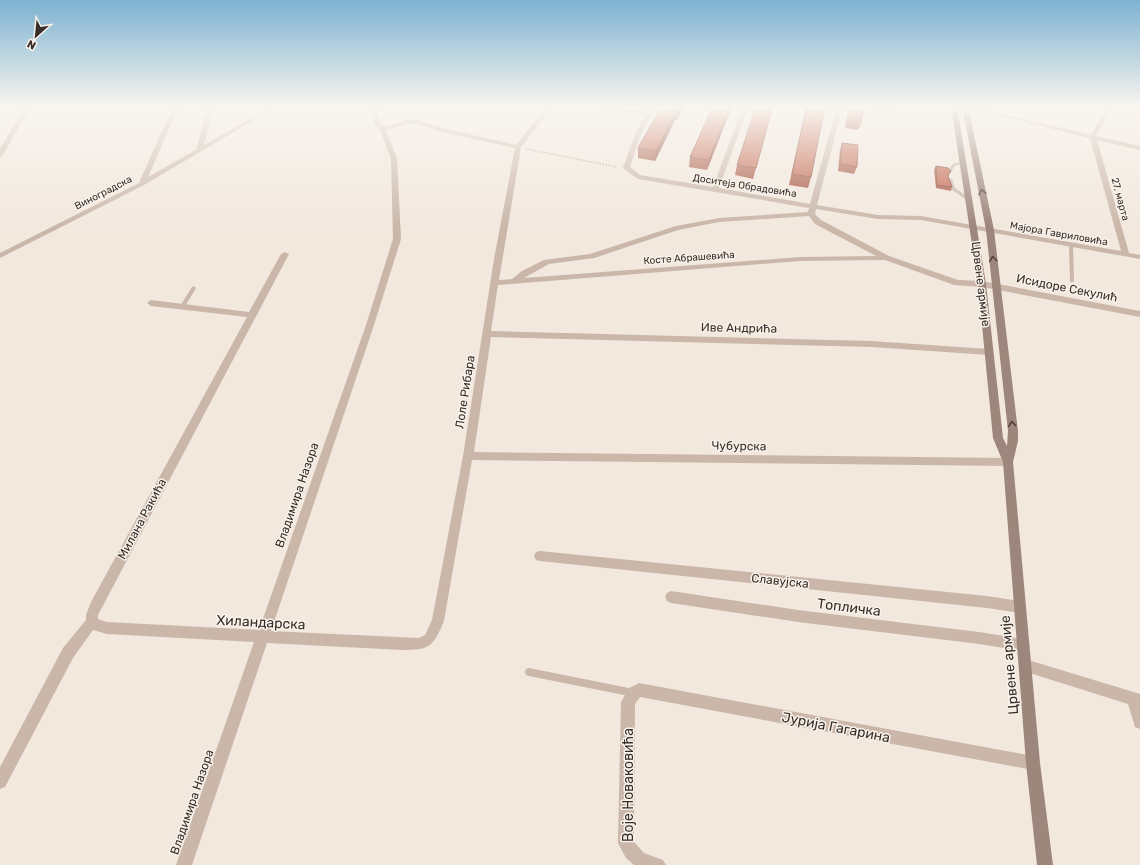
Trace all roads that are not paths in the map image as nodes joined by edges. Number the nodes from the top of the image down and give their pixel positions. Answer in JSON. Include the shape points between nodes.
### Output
{"nodes":[{"id":1,"x":5,"y":146,"type":"edge"},
{"id":2,"x":158,"y":146,"type":"edge"},
{"id":3,"x":200,"y":146,"type":"edge"},
{"id":4,"x":206,"y":146,"type":"edge"},
{"id":5,"x":389,"y":146,"type":"edge"},
{"id":6,"x":634,"y":146,"type":"edge"},
{"id":7,"x":731,"y":146,"type":"edge"},
{"id":8,"x":829,"y":146,"type":"edge"},
{"id":9,"x":960,"y":146,"type":"edge"},
{"id":10,"x":973,"y":146,"type":"edge"},
{"id":11,"x":1096,"y":146,"type":"edge"},
{"id":12,"x":518,"y":147,"type":"edge"},
{"id":13,"x":199,"y":151,"type":"junction"},
{"id":14,"x":0,"y":156,"type":"edge"},
{"id":15,"x":962,"y":162,"type":"junction"},
{"id":16,"x":949,"y":172,"type":"edge"},
{"id":17,"x":950,"y":179,"type":"edge"},
{"id":18,"x":142,"y":184,"type":"junction"},
{"id":19,"x":715,"y":191,"type":"junction"},
{"id":20,"x":968,"y":199,"type":"junction"},
{"id":21,"x":812,"y":210,"type":"junction"},
{"id":22,"x":974,"y":228,"type":"junction"},
{"id":23,"x":990,"y":230,"type":"junction"},
{"id":24,"x":1071,"y":245,"type":"junction"},
{"id":25,"x":284,"y":254,"type":"dead end"},
{"id":26,"x":1126,"y":255,"type":"junction"},
{"id":27,"x":0,"y":256,"type":"edge"},
{"id":28,"x":1140,"y":257,"type":"edge"},
{"id":29,"x":886,"y":258,"type":"junction"},
{"id":30,"x":515,"y":281,"type":"junction"},
{"id":31,"x":1072,"y":281,"type":"dead end"},
{"id":32,"x":495,"y":283,"type":"junction"},
{"id":33,"x":990,"y":286,"type":"junction"},
{"id":34,"x":194,"y":288,"type":"dead end"},
{"id":35,"x":152,"y":303,"type":"dead end"},
{"id":36,"x":182,"y":307,"type":"junction"},
{"id":37,"x":1140,"y":314,"type":"edge"},
{"id":38,"x":252,"y":315,"type":"junction"},
{"id":39,"x":487,"y":334,"type":"junction"},
{"id":40,"x":989,"y":352,"type":"junction"},
{"id":41,"x":468,"y":456,"type":"junction"},
{"id":42,"x":1008,"y":462,"type":"junction"},
{"id":43,"x":540,"y":556,"type":"dead end"},
{"id":44,"x":671,"y":597,"type":"dead end"},
{"id":45,"x":1020,"y":607,"type":"junction"},
{"id":46,"x":92,"y":622,"type":"junction"},
{"id":47,"x":262,"y":637,"type":"junction"},
{"id":48,"x":429,"y":639,"type":"joint"},
{"id":49,"x":1023,"y":645,"type":"junction"},
{"id":50,"x":1025,"y":665,"type":"junction"},
{"id":51,"x":528,"y":672,"type":"dead end"},
{"id":52,"x":636,"y":692,"type":"junction"},
{"id":53,"x":1136,"y":700,"type":"edge"},
{"id":54,"x":1140,"y":722,"type":"edge"},
{"id":55,"x":1033,"y":764,"type":"junction"},
{"id":56,"x":0,"y":782,"type":"edge"},
{"id":57,"x":184,"y":865,"type":"edge"},
{"id":58,"x":658,"y":865,"type":"edge"},
{"id":59,"x":1045,"y":865,"type":"edge"}],
"edges":[{"from":1,"to":14,"type":"street"},
{"from":2,"to":18,"type":"street"},
{"from":3,"to":13,"type":"street"},
{"from":4,"to":13,"type":"street","name":"Виноградска"},
{"from":5,"to":47,"type":"street","name":"Владимира Назора","via":[[394,159],[397,239],[370,325]]},
{"from":6,"to":19,"type":"street","name":"Доситеја Обрадовића","via":[[626,168],[638,177]]},
{"from":7,"to":19,"type":"street"},
{"from":8,"to":21,"type":"street"},
{"from":9,"to":15,"type":"main road","name":"Црвене армије"},
{"from":23,"to":10,"type":"main road","name":"Црвене армије","one_way":true},
{"from":11,"to":26,"type":"street","name":"27. марта"},
{"from":12,"to":32,"type":"street","name":"Лоле Рибара"},
{"from":13,"to":18,"type":"street","name":"Виноградска"},
{"from":15,"to":16,"type":"lane","via":[[954,165]]},
{"from":15,"to":20,"type":"main road","name":"Црвене армије"},
{"from":17,"to":20,"type":"lane","via":[[953,189]]},
{"from":18,"to":27,"type":"street","name":"Виноградска"},
{"from":19,"to":21,"type":"street","name":"Доситеја Обрадовића"},
{"from":20,"to":22,"type":"main road","name":"Црвене армије"},
{"from":21,"to":22,"type":"street","name":"Доситеја Обрадовића","via":[[878,217],[921,218]]},
{"from":21,"to":29,"type":"street","name":"Косте Абрашевића","via":[[818,222]]},
{"from":21,"to":30,"type":"street","name":"Доситеја Обрадовића","via":[[719,220],[676,228],[591,256],[547,262]]},
{"from":22,"to":23,"type":"street","name":"Мајора Гавриловића"},
{"from":22,"to":33,"type":"main road","name":"Црвене армије"},
{"from":23,"to":24,"type":"street","name":"Мајора Гавриловића"},
{"from":33,"to":23,"type":"main road","name":"Црвене армије","one_way":true},
{"from":24,"to":26,"type":"street","name":"Мајора Гавриловића"},
{"from":24,"to":31,"type":"lane"},
{"from":25,"to":38,"type":"street","name":"Милана Ракића"},
{"from":26,"to":28,"type":"street","name":"Мајора Гавриловића"},
{"from":29,"to":30,"type":"street","name":"Косте Абрашевића","via":[[800,259]]},
{"from":29,"to":33,"type":"street","name":"Косте Абрашевића","via":[[957,283]]},
{"from":30,"to":32,"type":"street","name":"Косте Абрашевића"},
{"from":32,"to":39,"type":"street","name":"Лоле Рибара"},
{"from":33,"to":37,"type":"street","name":"Исидоре Секулић"},
{"from":33,"to":40,"type":"main road","name":"Црвене армије"},
{"from":42,"to":33,"type":"main road","name":"Црвене армије","one_way":true,"via":[[1013,431]]},
{"from":34,"to":36,"type":"lane"},
{"from":35,"to":36,"type":"street"},
{"from":36,"to":38,"type":"street"},
{"from":38,"to":46,"type":"street","name":"Милана Ракића","via":[[95,606]]},
{"from":39,"to":40,"type":"street","name":"Иве Андрића","via":[[871,344]]},
{"from":39,"to":41,"type":"street","name":"Лоле Рибара"},
{"from":40,"to":42,"type":"main road","name":"Црвене армије","via":[[998,438]]},
{"from":41,"to":42,"type":"street","name":"Чубурска"},
{"from":41,"to":48,"type":"street","name":"Лоле Рибара","via":[[438,621]]},
{"from":42,"to":45,"type":"main road","name":"Црвене армије"},
{"from":43,"to":45,"type":"street","name":"Славујска"},
{"from":44,"to":49,"type":"street","name":"Топличка"},
{"from":45,"to":49,"type":"main road","name":"Црвене армије"},
{"from":46,"to":47,"type":"street","name":"Хиландарска","via":[[107,628]]},
{"from":46,"to":56,"type":"street","name":"Милана Ракића","via":[[68,653]]},
{"from":47,"to":48,"type":"street","name":"Хиландарска","via":[[402,644],[420,644]]},
{"from":47,"to":57,"type":"street","name":"Владимира Назора"},
{"from":49,"to":50,"type":"main road","name":"Црвене армије"},
{"from":50,"to":53,"type":"street"},
{"from":50,"to":55,"type":"main road","name":"Црвене армије"},
{"from":51,"to":52,"type":"lane"},
{"from":52,"to":55,"type":"street","name":"Јурија Гагарина"},
{"from":52,"to":58,"type":"street","name":"Воје Новаковића","via":[[628,702],[626,843],[632,855],[641,861]]},
{"from":53,"to":54,"type":"street"},
{"from":55,"to":59,"type":"main road","name":"Црвене армије"}]}
